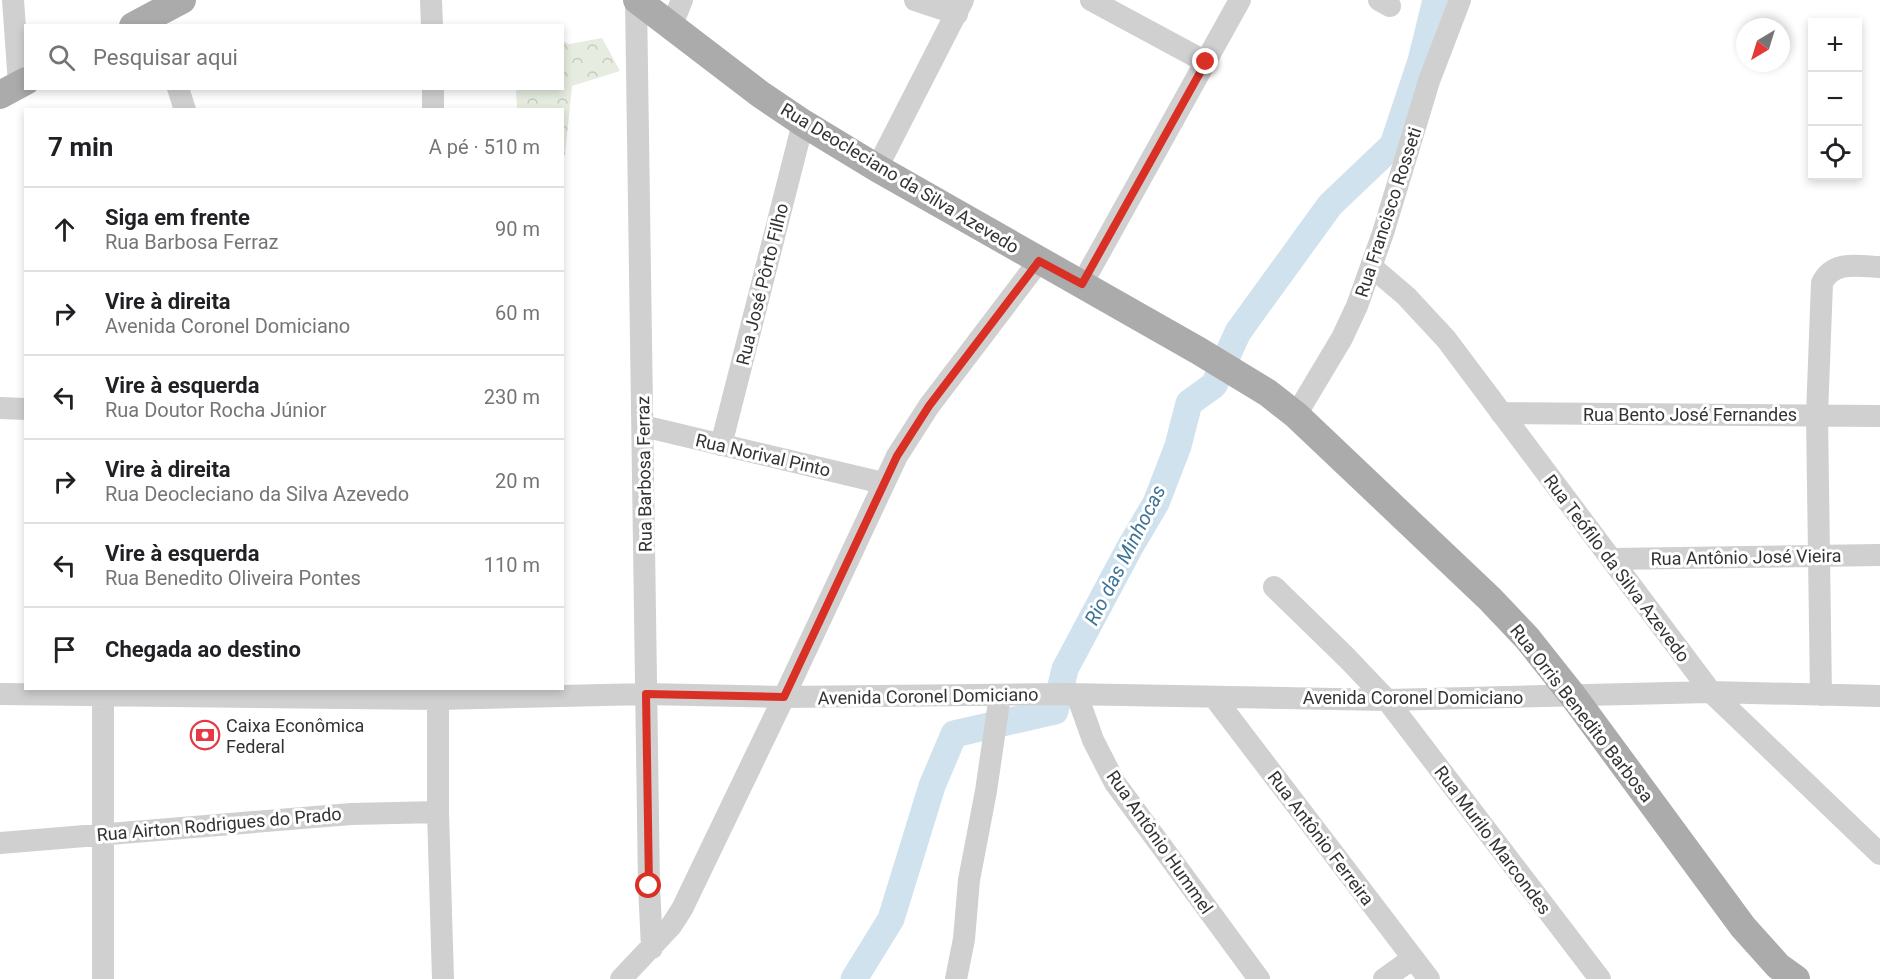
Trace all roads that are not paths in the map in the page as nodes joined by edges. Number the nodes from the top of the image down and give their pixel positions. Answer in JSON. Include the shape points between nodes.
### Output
{"nodes":[{"id":1,"x":13,"y":0,"type":"edge"},
{"id":2,"x":182,"y":0,"type":"edge"},
{"id":3,"x":431,"y":0,"type":"edge"},
{"id":4,"x":636,"y":0,"type":"edge"},
{"id":5,"x":682,"y":0,"type":"edge"},
{"id":6,"x":915,"y":0,"type":"edge"},
{"id":7,"x":1091,"y":0,"type":"edge"},
{"id":8,"x":1240,"y":0,"type":"edge"},
{"id":9,"x":1460,"y":0,"type":"edge"},
{"id":10,"x":960,"y":7,"type":"edge"},
{"id":11,"x":147,"y":22,"type":"edge"},
{"id":12,"x":432,"y":24,"type":"edge"},
{"id":13,"x":671,"y":27,"type":"junction"},
{"id":14,"x":1206,"y":62,"type":"junction"},
{"id":15,"x":15,"y":87,"type":"edge"},
{"id":16,"x":179,"y":90,"type":"edge"},
{"id":17,"x":433,"y":90,"type":"edge"},
{"id":18,"x":184,"y":108,"type":"edge"},
{"id":19,"x":433,"y":108,"type":"edge"},
{"id":20,"x":803,"y":123,"type":"junction"},
{"id":21,"x":877,"y":168,"type":"junction"},
{"id":22,"x":1039,"y":261,"type":"junction"},
{"id":23,"x":1372,"y":267,"type":"junction"},
{"id":24,"x":1880,"y":267,"type":"edge"},
{"id":25,"x":1082,"y":284,"type":"junction"},
{"id":26,"x":0,"y":408,"type":"edge"},
{"id":27,"x":24,"y":409,"type":"edge"},
{"id":28,"x":1501,"y":413,"type":"junction"},
{"id":29,"x":1296,"y":415,"type":"junction"},
{"id":30,"x":1817,"y":415,"type":"junction"},
{"id":31,"x":1880,"y":416,"type":"edge"},
{"id":32,"x":644,"y":426,"type":"junction"},
{"id":33,"x":721,"y":445,"type":"junction"},
{"id":34,"x":883,"y":483,"type":"junction"},
{"id":35,"x":1819,"y":555,"type":"junction"},
{"id":36,"x":1880,"y":555,"type":"edge"},
{"id":37,"x":1612,"y":559,"type":"junction"},
{"id":38,"x":1274,"y":587,"type":"dead end"},
{"id":39,"x":1711,"y":692,"type":"junction"},
{"id":40,"x":0,"y":694,"type":"edge"},
{"id":41,"x":103,"y":694,"type":"junction"},
{"id":42,"x":438,"y":694,"type":"edge"},
{"id":43,"x":646,"y":694,"type":"junction"},
{"id":44,"x":1000,"y":695,"type":"junction"},
{"id":45,"x":1072,"y":695,"type":"junction"},
{"id":46,"x":1821,"y":695,"type":"junction"},
{"id":47,"x":1573,"y":696,"type":"junction"},
{"id":48,"x":1880,"y":696,"type":"edge"},
{"id":49,"x":784,"y":697,"type":"junction"},
{"id":50,"x":1214,"y":698,"type":"junction"},
{"id":51,"x":1387,"y":700,"type":"junction"},
{"id":52,"x":438,"y":812,"type":"junction"},
{"id":53,"x":103,"y":834,"type":"junction"},
{"id":54,"x":1857,"y":834,"type":"junction"},
{"id":55,"x":1880,"y":834,"type":"edge"},
{"id":56,"x":0,"y":843,"type":"edge"},
{"id":57,"x":1880,"y":854,"type":"edge"},
{"id":58,"x":652,"y":948,"type":"junction"},
{"id":59,"x":1412,"y":958,"type":"junction"},
{"id":60,"x":1780,"y":975,"type":"edge"},
{"id":61,"x":103,"y":979,"type":"edge"},
{"id":62,"x":443,"y":979,"type":"edge"},
{"id":63,"x":621,"y":979,"type":"edge"},
{"id":64,"x":956,"y":979,"type":"edge"},
{"id":65,"x":1259,"y":979,"type":"edge"},
{"id":66,"x":1384,"y":979,"type":"edge"},
{"id":67,"x":1429,"y":979,"type":"edge"},
{"id":68,"x":1600,"y":979,"type":"edge"}],
"edges":[{"from":1,"to":15,"type":"street"},
{"from":2,"to":11,"type":"main road"},
{"from":3,"to":12,"type":"street"},
{"from":4,"to":13,"type":"main road","name":"Rua Deocleciano da Silva Azevedo"},
{"from":4,"to":32,"type":"street","name":"Rua Barbosa Ferraz"},
{"from":5,"to":13,"type":"street"},
{"from":6,"to":10,"type":"street"},
{"from":7,"to":14,"type":"street"},
{"from":8,"to":14,"type":"street"},
{"from":9,"to":23,"type":"street","name":"Rua Francisco Rosseti","via":[[1429,81]]},
{"from":10,"to":21,"type":"street"},
{"from":13,"to":20,"type":"main road","name":"Rua Deocleciano da Silva Azevedo"},
{"from":14,"to":25,"type":"street"},
{"from":16,"to":18,"type":"street"},
{"from":17,"to":19,"type":"street"},
{"from":20,"to":21,"type":"main road","name":"Rua Deocleciano da Silva Azevedo"},
{"from":20,"to":33,"type":"street","name":"Rua José Pôrto Filho"},
{"from":21,"to":22,"type":"main road","name":"Rua Deocleciano da Silva Azevedo"},
{"from":22,"to":25,"type":"main road","name":"Rua Deocleciano da Silva Azevedo"},
{"from":22,"to":34,"type":"street","via":[[913,429]]},
{"from":23,"to":28,"type":"street","name":"Rua Teófilo da Silva Azevedo","via":[[1428,318]]},
{"from":23,"to":29,"type":"street","name":"Rua Francisco Rosseti","via":[[1342,338]]},
{"from":24,"to":30,"type":"street","via":[[1835,268],[1822,283]]},
{"from":25,"to":29,"type":"main road","name":"Rua Deocleciano da Silva Azevedo","via":[[1268,393]]},
{"from":26,"to":27,"type":"street"},
{"from":28,"to":30,"type":"street","name":"Rua Bento José Fernandes"},
{"from":28,"to":37,"type":"street","name":"Rua Teófilo da Silva Azevedo"},
{"from":29,"to":47,"type":"main road","name":"Rua Orris Benedito Barbosa","via":[[1490,599]]},
{"from":30,"to":31,"type":"street","name":"Rua Bento José Fernandes"},
{"from":30,"to":35,"type":"street"},
{"from":32,"to":33,"type":"street","name":"Rua Norival Pinto"},
{"from":32,"to":43,"type":"street","name":"Rua Barbosa Ferraz"},
{"from":33,"to":34,"type":"street","name":"Rua Norival Pinto"},
{"from":34,"to":49,"type":"street"},
{"from":35,"to":36,"type":"street","name":"Rua Antônio José Vieira"},
{"from":35,"to":37,"type":"street","name":"Rua Antônio José Vieira"},
{"from":35,"to":46,"type":"street"},
{"from":37,"to":39,"type":"street","name":"Rua Teófilo da Silva Azevedo"},
{"from":38,"to":51,"type":"street","name":"Rua Murilo Marcondes"},
{"from":39,"to":46,"type":"street","name":"Avenida Coronel Domiciano"},
{"from":39,"to":47,"type":"street","name":"Avenida Coronel Domiciano"},
{"from":39,"to":54,"type":"street","name":"Rua Teófilo da Silva Azevedo"},
{"from":40,"to":41,"type":"street","name":"Avenida Coronel Domiciano"},
{"from":41,"to":42,"type":"street","name":"Avenida Coronel Domiciano"},
{"from":41,"to":53,"type":"street"},
{"from":42,"to":43,"type":"street","name":"Avenida Coronel Domiciano"},
{"from":42,"to":52,"type":"street"},
{"from":43,"to":49,"type":"street","name":"Avenida Coronel Domiciano"},
{"from":43,"to":58,"type":"street","name":"Rua Barbosa Ferraz"},
{"from":44,"to":45,"type":"street","name":"Avenida Coronel Domiciano"},
{"from":44,"to":49,"type":"street","name":"Avenida Coronel Domiciano"},
{"from":44,"to":64,"type":"street"},
{"from":45,"to":50,"type":"street","name":"Avenida Coronel Domiciano"},
{"from":45,"to":65,"type":"street","name":"Rua Antônio Hummel","via":[[1115,783]]},
{"from":46,"to":48,"type":"street","name":"Avenida Coronel Domiciano"},
{"from":47,"to":51,"type":"street","name":"Avenida Coronel Domiciano"},
{"from":47,"to":60,"type":"main road","name":"Rua Orris Benedito Barbosa"},
{"from":49,"to":58,"type":"street","via":[[682,909]]},
{"from":50,"to":51,"type":"street","name":"Avenida Coronel Domiciano"},
{"from":50,"to":59,"type":"street","name":"Rua Antônio Ferreira"},
{"from":51,"to":68,"type":"street","name":"Rua Murilo Marcondes"},
{"from":52,"to":53,"type":"street","name":"Rua Airton Rodrigues do Prado","via":[[351,814]]},
{"from":52,"to":62,"type":"street"},
{"from":53,"to":56,"type":"street","name":"Rua Airton Rodrigues do Prado"},
{"from":53,"to":61,"type":"street"},
{"from":54,"to":55,"type":"street"},
{"from":54,"to":57,"type":"street","name":"Rua Teófilo da Silva Azevedo"},
{"from":58,"to":63,"type":"street"},
{"from":59,"to":66,"type":"street"},
{"from":59,"to":67,"type":"street","name":"Rua Antônio Ferreira"}]}
